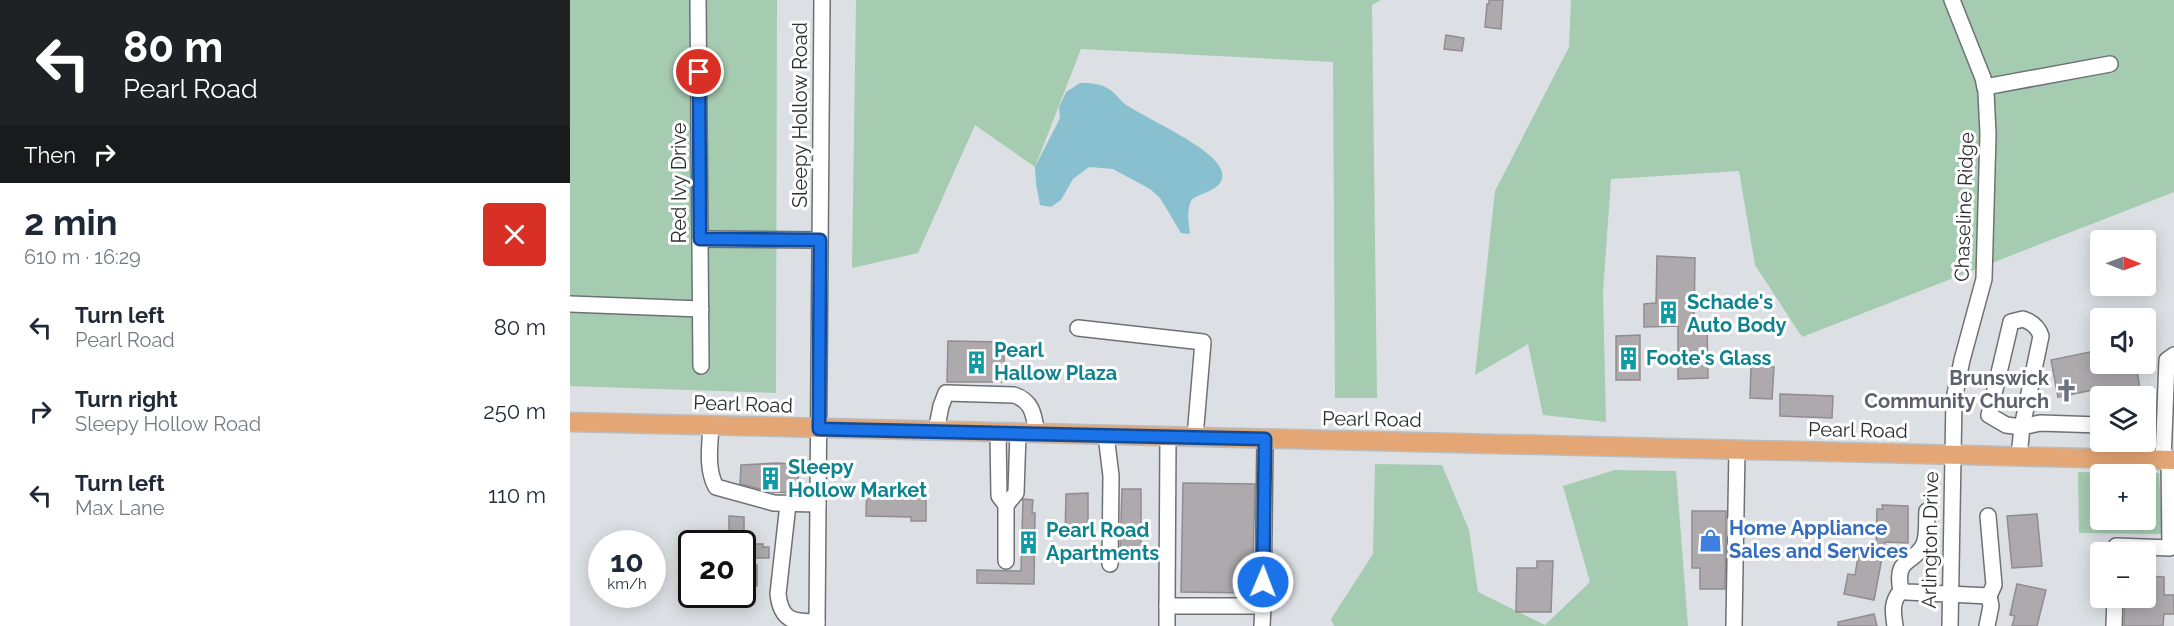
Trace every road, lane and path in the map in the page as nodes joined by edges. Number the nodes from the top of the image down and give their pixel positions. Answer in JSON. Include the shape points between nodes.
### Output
{"nodes":[{"id":1,"x":698,"y":0,"type":"edge"},
{"id":2,"x":822,"y":0,"type":"edge"},
{"id":3,"x":1952,"y":0,"type":"edge"},
{"id":4,"x":2109,"y":64,"type":"dead end"},
{"id":5,"x":1985,"y":87,"type":"junction"},
{"id":6,"x":700,"y":239,"type":"junction"},
{"id":7,"x":820,"y":240,"type":"junction"},
{"id":8,"x":570,"y":304,"type":"edge"},
{"id":9,"x":701,"y":309,"type":"junction"},
{"id":10,"x":1078,"y":328,"type":"dead end"},
{"id":11,"x":2174,"y":355,"type":"edge"},
{"id":12,"x":701,"y":366,"type":"dead end"},
{"id":13,"x":2170,"y":386,"type":"edge"},
{"id":14,"x":570,"y":422,"type":"edge"},
{"id":15,"x":2090,"y":425,"type":"edge"},
{"id":16,"x":711,"y":426,"type":"junction"},
{"id":17,"x":2022,"y":428,"type":"junction"},
{"id":18,"x":819,"y":429,"type":"junction"},
{"id":19,"x":936,"y":431,"type":"junction"},
{"id":20,"x":998,"y":433,"type":"junction"},
{"id":21,"x":1018,"y":433,"type":"junction"},
{"id":22,"x":1037,"y":434,"type":"junction"},
{"id":23,"x":1106,"y":435,"type":"junction"},
{"id":24,"x":1168,"y":436,"type":"junction"},
{"id":25,"x":1195,"y":437,"type":"junction"},
{"id":26,"x":1265,"y":439,"type":"junction"},
{"id":27,"x":1737,"y":450,"type":"junction"},
{"id":28,"x":2094,"y":452,"type":"edge"},
{"id":29,"x":2139,"y":452,"type":"edge"},
{"id":30,"x":1953,"y":454,"type":"junction"},
{"id":31,"x":2019,"y":456,"type":"junction"},
{"id":32,"x":2169,"y":460,"type":"edge"},
{"id":33,"x":788,"y":504,"type":"junction"},
{"id":34,"x":818,"y":504,"type":"junction"},
{"id":35,"x":1006,"y":505,"type":"junction"},
{"id":36,"x":1927,"y":511,"type":"dead end"},
{"id":37,"x":1988,"y":516,"type":"dead end"},
{"id":38,"x":2172,"y":546,"type":"edge"},
{"id":39,"x":2156,"y":547,"type":"edge"},
{"id":40,"x":1006,"y":561,"type":"dead end"},
{"id":41,"x":1110,"y":564,"type":"dead end"},
{"id":42,"x":1901,"y":591,"type":"junction"},
{"id":43,"x":1951,"y":596,"type":"junction"},
{"id":44,"x":1989,"y":596,"type":"junction"},
{"id":45,"x":1167,"y":606,"type":"junction"},
{"id":46,"x":1263,"y":606,"type":"junction"},
{"id":47,"x":2115,"y":608,"type":"edge"},
{"id":48,"x":817,"y":624,"type":"edge"},
{"id":49,"x":1734,"y":625,"type":"edge"},
{"id":50,"x":1167,"y":626,"type":"edge"},
{"id":51,"x":1262,"y":626,"type":"edge"},
{"id":52,"x":1895,"y":626,"type":"edge"},
{"id":53,"x":1950,"y":626,"type":"edge"},
{"id":54,"x":1987,"y":626,"type":"edge"},
{"id":55,"x":2114,"y":626,"type":"edge"}],
"edges":[{"from":1,"to":6,"type":"street","name":"Red Ivy Drive"},
{"from":2,"to":7,"type":"street","name":"Sleepy Hollow Road"},
{"from":3,"to":5,"type":"street","name":"Chaseline Ridge"},
{"from":4,"to":5,"type":"street"},
{"from":5,"to":30,"type":"street","name":"Chaseline Ridge","via":[[1988,134],[1984,279],[1957,381]]},
{"from":6,"to":7,"type":"street"},
{"from":6,"to":9,"type":"street","name":"Red Ivy Drive"},
{"from":7,"to":18,"type":"street","name":"Sleepy Hollow Road"},
{"from":8,"to":9,"type":"street"},
{"from":9,"to":12,"type":"street","name":"Red Ivy Drive"},
{"from":10,"to":25,"type":"street","via":[[1203,342]]},
{"from":11,"to":13,"type":"street","via":[[2167,360]]},
{"from":13,"to":32,"type":"street"},
{"from":14,"to":16,"type":"main road","name":"Pearl Road"},
{"from":15,"to":17,"type":"street","via":[[2040,423]]},
{"from":16,"to":18,"type":"main road","name":"Pearl Road"},
{"from":16,"to":33,"type":"street","via":[[710,468],[716,487],[762,501]]},
{"from":17,"to":17,"type":"street","via":[[2041,336],[2039,329],[2023,320],[2011,322],[1989,415],[2006,425]]},
{"from":17,"to":31,"type":"street"},
{"from":18,"to":19,"type":"main road","name":"Pearl Road"},
{"from":18,"to":34,"type":"street","name":"Sleepy Hollow Road"},
{"from":19,"to":20,"type":"main road","name":"Pearl Road"},
{"from":19,"to":22,"type":"street","via":[[946,393],[1014,395],[1024,398],[1034,413]]},
{"from":20,"to":21,"type":"main road","name":"Pearl Road"},
{"from":20,"to":35,"type":"street","via":[[999,496]]},
{"from":21,"to":22,"type":"main road","name":"Pearl Road"},
{"from":21,"to":35,"type":"street","via":[[1016,493]]},
{"from":22,"to":23,"type":"main road","name":"Pearl Road"},
{"from":23,"to":24,"type":"main road","name":"Pearl Road"},
{"from":23,"to":41,"type":"street"},
{"from":24,"to":25,"type":"main road","name":"Pearl Road"},
{"from":24,"to":45,"type":"street"},
{"from":25,"to":26,"type":"main road","name":"Pearl Road"},
{"from":26,"to":27,"type":"main road","name":"Pearl Road"},
{"from":26,"to":46,"type":"street"},
{"from":27,"to":30,"type":"main road","name":"Pearl Road"},
{"from":27,"to":49,"type":"street"},
{"from":28,"to":31,"type":"main road","name":"Pearl Road"},
{"from":29,"to":32,"type":"main road","name":"Pearl Road"},
{"from":30,"to":31,"type":"main road","name":"Pearl Road"},
{"from":30,"to":43,"type":"street","name":"Arlington Drive"},
{"from":32,"to":38,"type":"street"},
{"from":33,"to":34,"type":"street"},
{"from":33,"to":48,"type":"street","via":[[779,604],[783,614],[792,620]]},
{"from":34,"to":48,"type":"street","name":"Sleepy Hollow Road"},
{"from":35,"to":40,"type":"street"},
{"from":36,"to":42,"type":"street","via":[[1923,545],[1901,567]]},
{"from":37,"to":44,"type":"street","via":[[1994,585]]},
{"from":38,"to":39,"type":"street"},
{"from":42,"to":43,"type":"street"},
{"from":42,"to":52,"type":"street","via":[[1892,609]]},
{"from":43,"to":44,"type":"street"},
{"from":43,"to":53,"type":"street","name":"Arlington Drive"},
{"from":44,"to":54,"type":"street"},
{"from":45,"to":46,"type":"street"},
{"from":45,"to":50,"type":"street"},
{"from":46,"to":51,"type":"street"},
{"from":47,"to":55,"type":"street"}]}
